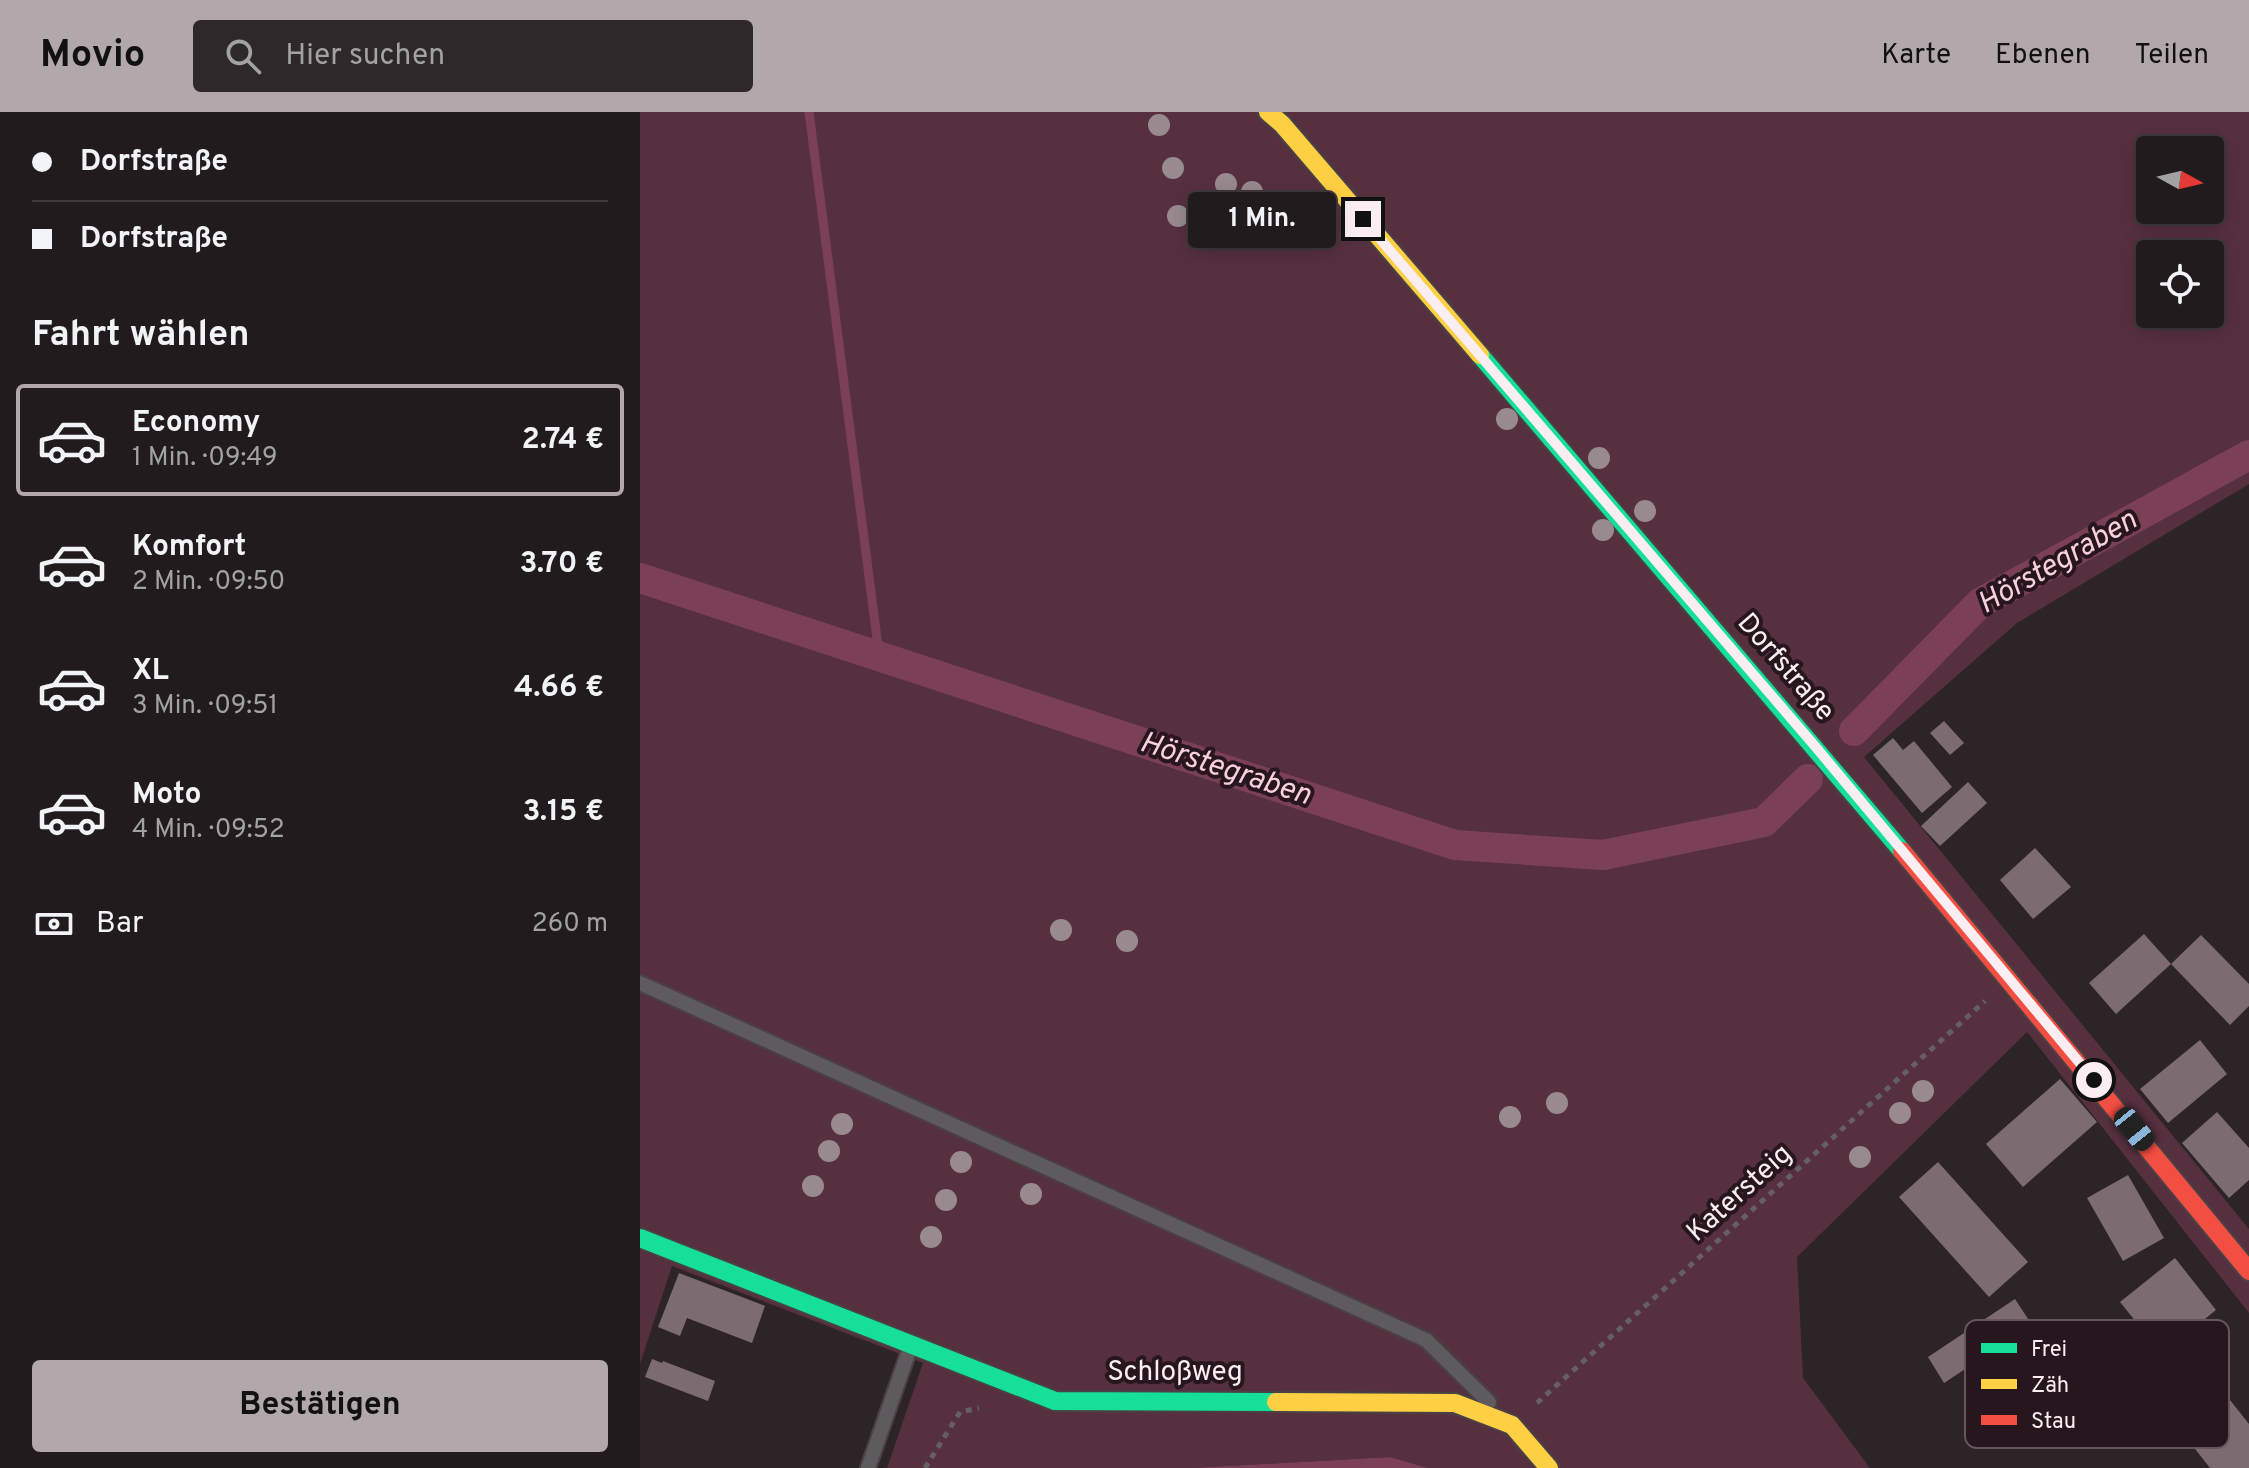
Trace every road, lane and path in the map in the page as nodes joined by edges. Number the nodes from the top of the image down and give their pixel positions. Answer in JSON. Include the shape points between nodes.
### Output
{"nodes":[{"id":1,"x":1268,"y":112,"type":"edge"},
{"id":2,"x":640,"y":983,"type":"edge"},
{"id":3,"x":1994,"y":993,"type":"dead end"},
{"id":4,"x":640,"y":1238,"type":"edge"},
{"id":5,"x":2249,"y":1271,"type":"edge"},
{"id":6,"x":911,"y":1345,"type":"junction"},
{"id":7,"x":991,"y":1405,"type":"dead end"},
{"id":8,"x":1512,"y":1425,"type":"junction"},
{"id":9,"x":868,"y":1468,"type":"edge"},
{"id":10,"x":925,"y":1468,"type":"edge"},
{"id":11,"x":1549,"y":1468,"type":"edge"}],
"edges":[{"from":1,"to":5,"type":"street","name":"Dorfstraße","via":[[1814,745]]},
{"from":2,"to":8,"type":"lane","via":[[1426,1340]]},
{"from":3,"to":8,"type":"path","name":"Katersteig"},
{"from":4,"to":6,"type":"street","name":"Schloßweg"},
{"from":6,"to":8,"type":"street","name":"Schloßweg","via":[[1055,1401],[1455,1403]]},
{"from":6,"to":9,"type":"lane"},
{"from":7,"to":10,"type":"path","via":[[960,1412]]},
{"from":8,"to":11,"type":"street","name":"Schloßweg"}]}
